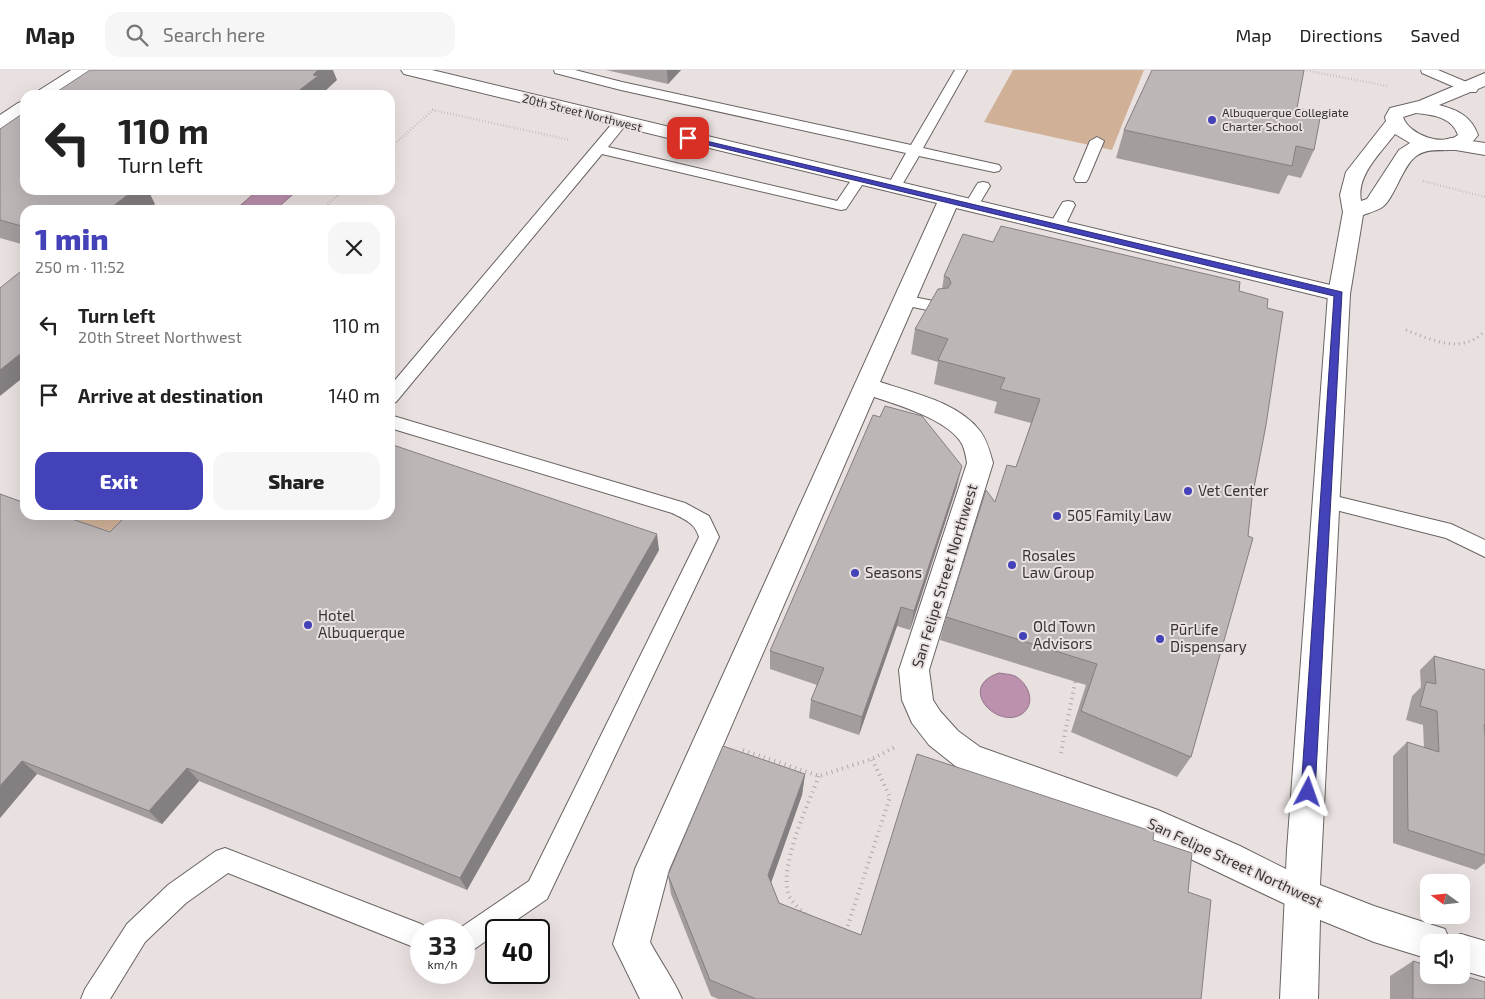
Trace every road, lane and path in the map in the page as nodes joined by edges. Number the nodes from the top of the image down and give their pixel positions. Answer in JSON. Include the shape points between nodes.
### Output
{"nodes":[{"id":1,"x":410,"y":70,"type":"edge"},
{"id":2,"x":560,"y":70,"type":"edge"},
{"id":3,"x":961,"y":70,"type":"edge"},
{"id":4,"x":1304,"y":70,"type":"edge"},
{"id":5,"x":1427,"y":70,"type":"edge"},
{"id":6,"x":87,"y":75,"type":"edge"},
{"id":7,"x":1478,"y":83,"type":"edge"},
{"id":8,"x":1395,"y":87,"type":"dead end"},
{"id":9,"x":51,"y":90,"type":"edge"},
{"id":10,"x":1416,"y":108,"type":"junction"},
{"id":11,"x":20,"y":110,"type":"edge"},
{"id":12,"x":621,"y":122,"type":"junction"},
{"id":13,"x":0,"y":123,"type":"edge"},
{"id":14,"x":1394,"y":123,"type":"junction"},
{"id":15,"x":1464,"y":124,"type":"junction"},
{"id":16,"x":1485,"y":135,"type":"edge"},
{"id":17,"x":573,"y":136,"type":"dead end"},
{"id":18,"x":1097,"y":141,"type":"dead end"},
{"id":19,"x":395,"y":143,"type":"edge"},
{"id":20,"x":1444,"y":144,"type":"junction"},
{"id":21,"x":598,"y":149,"type":"junction"},
{"id":22,"x":916,"y":149,"type":"junction"},
{"id":23,"x":1485,"y":149,"type":"edge"},
{"id":24,"x":994,"y":168,"type":"dead end"},
{"id":25,"x":859,"y":179,"type":"junction"},
{"id":26,"x":1081,"y":179,"type":"dead end"},
{"id":27,"x":1423,"y":181,"type":"dead end"},
{"id":28,"x":983,"y":186,"type":"dead end"},
{"id":29,"x":894,"y":187,"type":"junction"},
{"id":30,"x":338,"y":195,"type":"edge"},
{"id":31,"x":1485,"y":197,"type":"edge"},
{"id":32,"x":949,"y":200,"type":"junction"},
{"id":33,"x":327,"y":205,"type":"edge"},
{"id":34,"x":1068,"y":205,"type":"dead end"},
{"id":35,"x":971,"y":206,"type":"junction"},
{"id":36,"x":1353,"y":212,"type":"junction"},
{"id":37,"x":1057,"y":226,"type":"junction"},
{"id":38,"x":1339,"y":294,"type":"junction"},
{"id":39,"x":904,"y":300,"type":"junction"},
{"id":40,"x":937,"y":307,"type":"edge"},
{"id":41,"x":1406,"y":330,"type":"dead end"},
{"id":42,"x":1485,"y":331,"type":"edge"},
{"id":43,"x":866,"y":386,"type":"junction"},
{"id":44,"x":395,"y":392,"type":"edge"},
{"id":45,"x":395,"y":423,"type":"edge"},
{"id":46,"x":1326,"y":501,"type":"junction"},
{"id":47,"x":1485,"y":549,"type":"edge"},
{"id":48,"x":1077,"y":675,"type":"edge"},
{"id":49,"x":897,"y":746,"type":"dead end"},
{"id":50,"x":737,"y":748,"type":"dead end"},
{"id":51,"x":1060,"y":758,"type":"dead end"},
{"id":52,"x":872,"y":759,"type":"junction"},
{"id":53,"x":819,"y":776,"type":"junction"},
{"id":54,"x":1304,"y":896,"type":"junction"},
{"id":55,"x":807,"y":915,"type":"edge"},
{"id":56,"x":838,"y":929,"type":"edge"},
{"id":57,"x":475,"y":933,"type":"edge"},
{"id":58,"x":410,"y":934,"type":"edge"},
{"id":59,"x":1420,"y":938,"type":"edge"},
{"id":60,"x":1470,"y":955,"type":"edge"},
{"id":61,"x":1485,"y":959,"type":"edge"},
{"id":62,"x":95,"y":999,"type":"edge"},
{"id":63,"x":663,"y":999,"type":"edge"},
{"id":64,"x":1299,"y":999,"type":"edge"}],
"edges":[{"from":1,"to":12,"type":"street","name":"20th Street Northwest"},
{"from":2,"to":22,"type":"lane"},
{"from":3,"to":22,"type":"lane"},
{"from":4,"to":8,"type":"path"},
{"from":5,"to":7,"type":"lane"},
{"from":6,"to":9,"type":"street","via":[[63,82]]},
{"from":7,"to":10,"type":"street","via":[[1428,106]]},
{"from":7,"to":15,"type":"street","via":[[1463,112]]},
{"from":10,"to":14,"type":"street","via":[[1397,112]]},
{"from":10,"to":15,"type":"street","via":[[1444,113]]},
{"from":11,"to":13,"type":"street"},
{"from":12,"to":21,"type":"lane"},
{"from":12,"to":25,"type":"street","name":"20th Street Northwest"},
{"from":14,"to":20,"type":"street","via":[[1408,136]]},
{"from":14,"to":36,"type":"street","via":[[1356,172],[1350,195]]},
{"from":15,"to":16,"type":"street"},
{"from":15,"to":20,"type":"street","via":[[1468,135],[1463,141]]},
{"from":17,"to":19,"type":"path","via":[[570,140],[432,110]]},
{"from":18,"to":26,"type":"lane"},
{"from":20,"to":23,"type":"street"},
{"from":20,"to":36,"type":"street","via":[[1417,147],[1406,154],[1375,203]]},
{"from":21,"to":25,"type":"lane","via":[[840,206]]},
{"from":21,"to":44,"type":"lane"},
{"from":22,"to":24,"type":"lane"},
{"from":22,"to":29,"type":"lane"},
{"from":25,"to":29,"type":"street","name":"20th Street Northwest"},
{"from":27,"to":31,"type":"path"},
{"from":28,"to":35,"type":"lane"},
{"from":29,"to":32,"type":"street","name":"20th Street Northwest"},
{"from":30,"to":33,"type":"path"},
{"from":32,"to":35,"type":"street","name":"20th Street Northwest"},
{"from":32,"to":39,"type":"street"},
{"from":34,"to":37,"type":"lane"},
{"from":35,"to":37,"type":"street","name":"20th Street Northwest"},
{"from":36,"to":38,"type":"street"},
{"from":37,"to":38,"type":"street","name":"20th Street Northwest"},
{"from":38,"to":46,"type":"street"},
{"from":39,"to":40,"type":"lane"},
{"from":39,"to":43,"type":"street"},
{"from":41,"to":42,"type":"path","via":[[1450,344],[1470,344],[1479,340]]},
{"from":43,"to":54,"type":"street","name":"San Felipe Street Northwest","via":[[950,419],[972,438],[980,463],[914,670],[919,703],[933,728],[969,758],[1146,821]]},
{"from":43,"to":63,"type":"street","via":[[652,869],[631,944],[656,992]]},
{"from":45,"to":57,"type":"lane","via":[[678,508],[701,519],[709,537],[538,890]]},
{"from":46,"to":47,"type":"lane","via":[[1451,532]]},
{"from":46,"to":54,"type":"street","via":[[1304,850]]},
{"from":48,"to":51,"type":"path"},
{"from":49,"to":52,"type":"path"},
{"from":50,"to":53,"type":"path"},
{"from":52,"to":53,"type":"path"},
{"from":52,"to":56,"type":"path","via":[[890,797],[846,932]]},
{"from":53,"to":55,"type":"path","via":[[787,871],[787,891],[796,907]]},
{"from":54,"to":59,"type":"street","name":"San Felipe Street Northwest"},
{"from":54,"to":64,"type":"street"},
{"from":58,"to":62,"type":"lane","via":[[225,860],[178,894],[136,933]]},
{"from":60,"to":61,"type":"street"}]}
